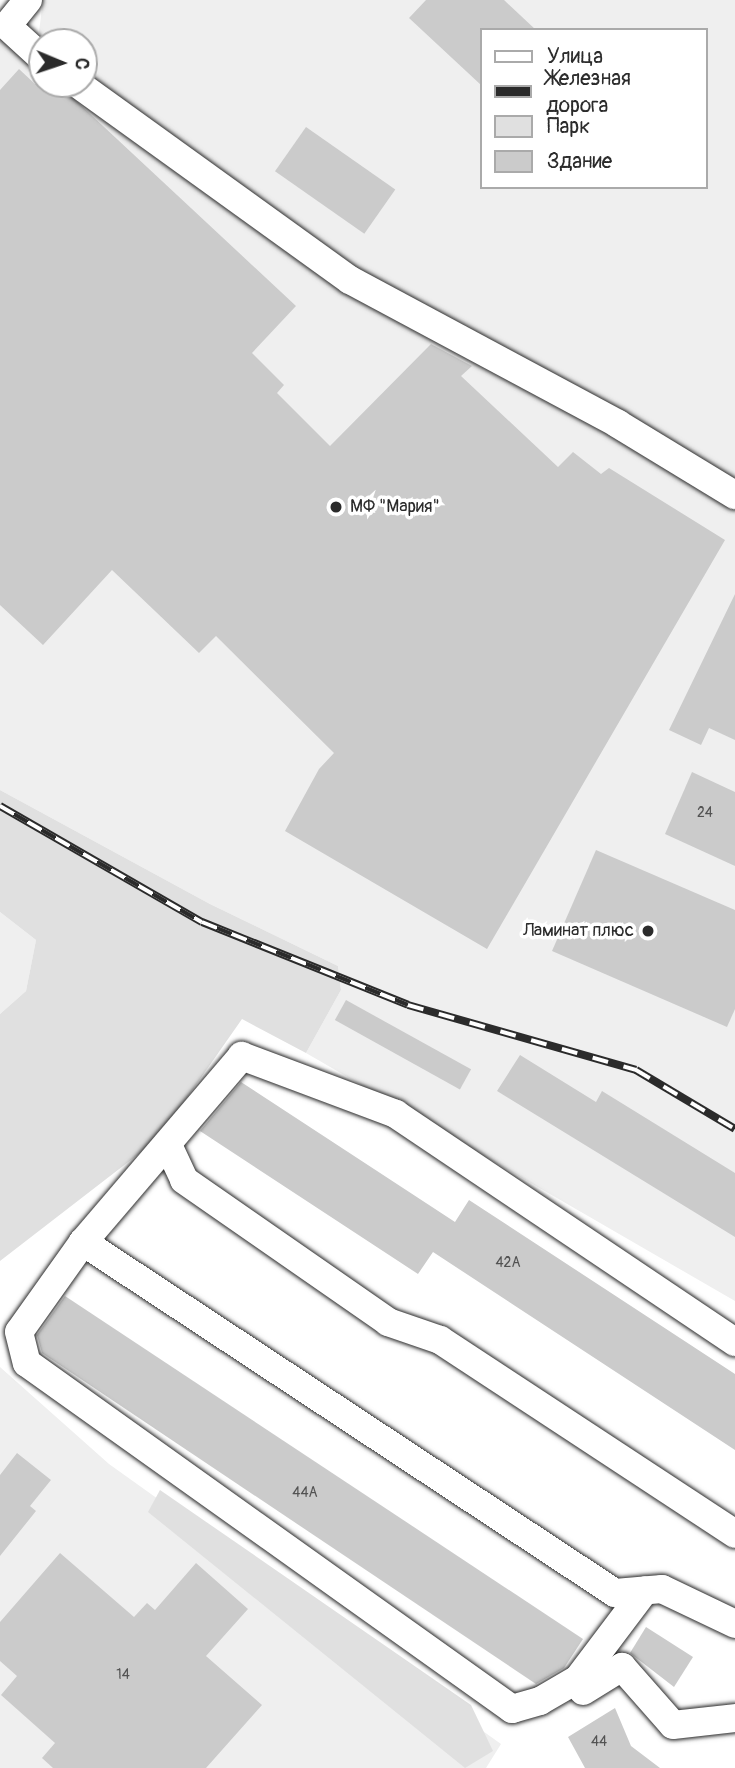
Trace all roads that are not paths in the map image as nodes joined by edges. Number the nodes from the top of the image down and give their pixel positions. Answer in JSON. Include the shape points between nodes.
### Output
{"nodes":[{"id":1,"x":28,"y":0,"type":"edge"},
{"id":2,"x":28,"y":45,"type":"edge"},
{"id":3,"x":97,"y":98,"type":"edge"},
{"id":4,"x":735,"y":495,"type":"edge"},
{"id":5,"x":168,"y":1145,"type":"junction"},
{"id":6,"x":83,"y":1242,"type":"junction"},
{"id":7,"x":735,"y":1342,"type":"edge"},
{"id":8,"x":735,"y":1534,"type":"edge"},
{"id":9,"x":645,"y":1590,"type":"junction"},
{"id":10,"x":735,"y":1624,"type":"edge"},
{"id":11,"x":583,"y":1691,"type":"dead end"},
{"id":12,"x":735,"y":1717,"type":"edge"}],
"edges":[{"from":1,"to":2,"type":"street","via":[[7,26]]},
{"from":3,"to":4,"type":"street","via":[[350,280],[618,424]]},
{"from":5,"to":6,"type":"street"},
{"from":5,"to":7,"type":"street","via":[[242,1056],[396,1114]]},
{"from":5,"to":8,"type":"street","via":[[184,1180],[388,1322],[440,1339]]},
{"from":6,"to":9,"type":"street","via":[[615,1594]]},
{"from":6,"to":9,"type":"street","via":[[19,1332],[27,1363],[512,1709],[540,1701],[578,1679]]},
{"from":9,"to":10,"type":"street","via":[[662,1589]]},
{"from":11,"to":12,"type":"street","via":[[622,1667],[673,1725]]}]}
